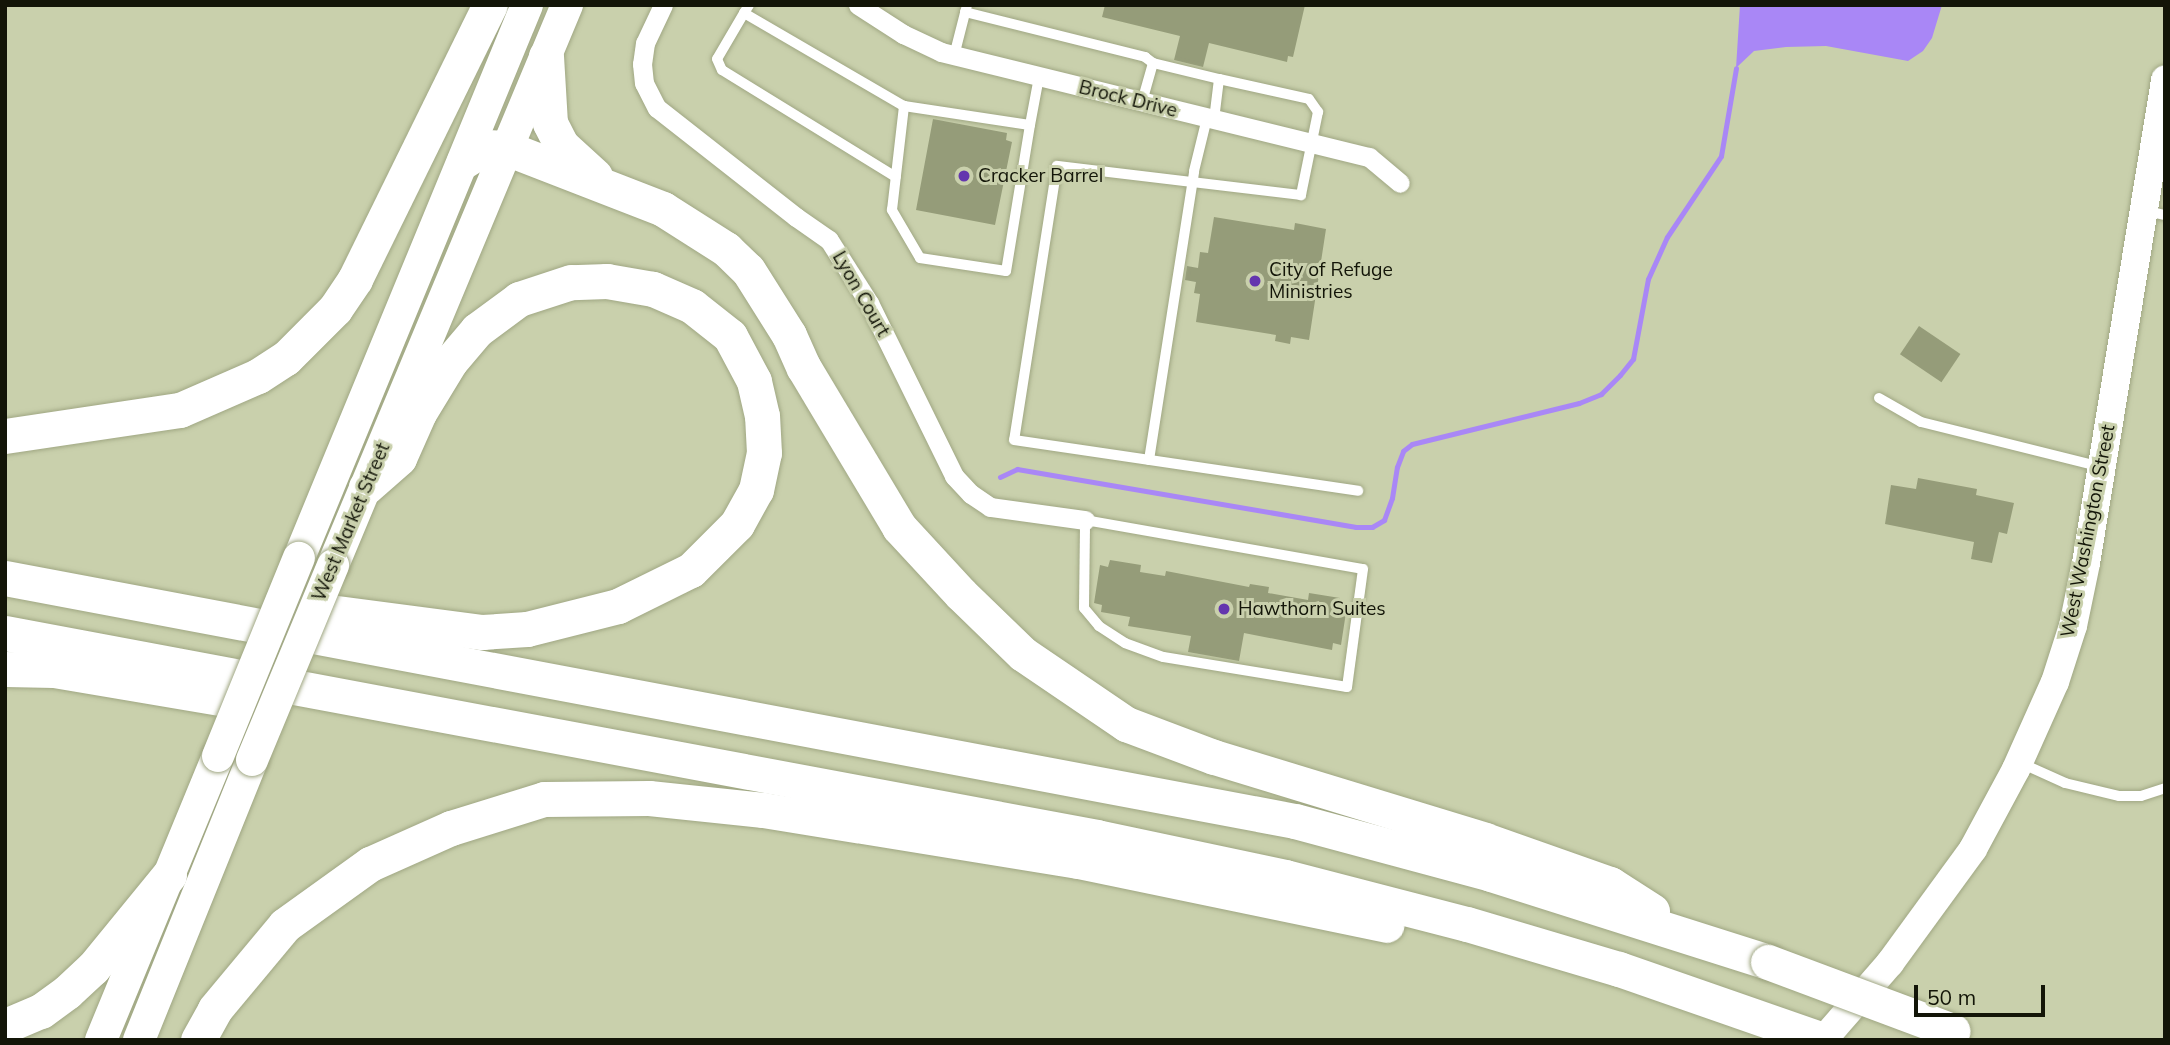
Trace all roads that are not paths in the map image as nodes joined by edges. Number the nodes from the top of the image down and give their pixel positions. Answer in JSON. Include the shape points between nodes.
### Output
{"nodes":[{"id":1,"x":490,"y":5,"type":"edge"},
{"id":2,"x":527,"y":5,"type":"edge"},
{"id":3,"x":566,"y":5,"type":"edge"},
{"id":4,"x":663,"y":5,"type":"edge"},
{"id":5,"x":858,"y":5,"type":"edge"},
{"id":6,"x":746,"y":9,"type":"edge"},
{"id":7,"x":966,"y":9,"type":"edge"},
{"id":8,"x":546,"y":56,"type":"junction"},
{"id":9,"x":954,"y":56,"type":"junction"},
{"id":10,"x":1153,"y":63,"type":"junction"},
{"id":11,"x":1039,"y":77,"type":"junction"},
{"id":12,"x":1219,"y":79,"type":"junction"},
{"id":13,"x":2165,"y":79,"type":"edge"},
{"id":14,"x":1143,"y":102,"type":"junction"},
{"id":15,"x":904,"y":106,"type":"junction"},
{"id":16,"x":1211,"y":119,"type":"junction"},
{"id":17,"x":1030,"y":125,"type":"junction"},
{"id":18,"x":1311,"y":143,"type":"junction"},
{"id":19,"x":506,"y":148,"type":"junction"},
{"id":20,"x":464,"y":162,"type":"junction"},
{"id":21,"x":896,"y":177,"type":"junction"},
{"id":22,"x":603,"y":183,"type":"junction"},
{"id":23,"x":1400,"y":183,"type":"dead end"},
{"id":24,"x":1192,"y":184,"type":"junction"},
{"id":25,"x":2154,"y":213,"type":"edge"},
{"id":26,"x":1879,"y":398,"type":"dead end"},
{"id":27,"x":5,"y":436,"type":"edge"},
{"id":28,"x":1149,"y":460,"type":"junction"},
{"id":29,"x":2102,"y":467,"type":"junction"},
{"id":30,"x":366,"y":487,"type":"junction"},
{"id":31,"x":1358,"y":491,"type":"dead end"},
{"id":32,"x":1085,"y":520,"type":"junction"},
{"id":33,"x":5,"y":579,"type":"edge"},
{"id":34,"x":183,"y":611,"type":"junction"},
{"id":35,"x":5,"y":633,"type":"edge"},
{"id":36,"x":5,"y":669,"type":"edge"},
{"id":37,"x":411,"y":709,"type":"junction"},
{"id":38,"x":2019,"y":762,"type":"junction"},
{"id":39,"x":2165,"y":788,"type":"edge"},
{"id":40,"x":169,"y":875,"type":"junction"},
{"id":41,"x":1466,"y":924,"type":"junction"},
{"id":42,"x":1688,"y":934,"type":"junction"},
{"id":43,"x":5,"y":1026,"type":"edge"},
{"id":44,"x":1964,"y":1035,"type":"edge"},
{"id":45,"x":102,"y":1040,"type":"edge"},
{"id":46,"x":139,"y":1040,"type":"edge"},
{"id":47,"x":198,"y":1040,"type":"edge"},
{"id":48,"x":1823,"y":1040,"type":"edge"}],
"edges":[{"from":1,"to":27,"type":"highway","via":[[355,279],[335,309],[286,358],[258,376],[180,410]]},
{"from":2,"to":20,"type":"main road","name":"West Market Street"},
{"from":3,"to":8,"type":"main road","name":"West Market Street"},
{"from":4,"to":32,"type":"street","name":"Lyon Court","via":[[645,43],[642,64],[644,83],[657,108],[829,240],[869,303],[954,476],[990,507]]},
{"from":5,"to":9,"type":"street","name":"Brock Drive","via":[[903,34]]},
{"from":6,"to":15,"type":"lane"},
{"from":6,"to":21,"type":"lane","via":[[717,59],[722,70]]},
{"from":7,"to":9,"type":"lane"},
{"from":7,"to":10,"type":"lane","via":[[1145,57]]},
{"from":8,"to":19,"type":"main road","name":"West Market Street"},
{"from":8,"to":22,"type":"highway","via":[[550,123],[561,145]]},
{"from":9,"to":11,"type":"street","name":"Brock Drive"},
{"from":10,"to":12,"type":"lane"},
{"from":10,"to":14,"type":"lane"},
{"from":11,"to":14,"type":"street","name":"Brock Drive"},
{"from":11,"to":17,"type":"lane"},
{"from":12,"to":16,"type":"lane"},
{"from":12,"to":18,"type":"lane","via":[[1309,99],[1318,112]]},
{"from":13,"to":25,"type":"main road","name":"West Washington Street"},
{"from":14,"to":16,"type":"street","name":"Brock Drive"},
{"from":15,"to":17,"type":"lane"},
{"from":15,"to":21,"type":"lane"},
{"from":16,"to":18,"type":"street","name":"Brock Drive"},
{"from":16,"to":24,"type":"lane"},
{"from":17,"to":21,"type":"lane","via":[[1006,271],[920,258],[892,210]]},
{"from":18,"to":23,"type":"street","name":"Brock Drive","via":[[1368,157]]},
{"from":18,"to":24,"type":"lane","via":[[1301,195]]},
{"from":19,"to":20,"type":"highway","via":[[486,147]]},
{"from":19,"to":22,"type":"highway"},
{"from":19,"to":30,"type":"main road","name":"West Market Street"},
{"from":20,"to":40,"type":"main road","name":"West Market Street","bridge":true},
{"from":22,"to":42,"type":"highway","via":[[696,227],[748,270],[899,527],[1023,654],[1071,688],[1126,724],[1202,752],[1610,884]]},
{"from":24,"to":28,"type":"lane"},
{"from":24,"to":28,"type":"lane","via":[[1057,166],[1014,440]]},
{"from":25,"to":29,"type":"main road","name":"West Washington Street"},
{"from":26,"to":29,"type":"lane","via":[[1921,422]]},
{"from":28,"to":31,"type":"lane"},
{"from":29,"to":38,"type":"main road","name":"West Washington Street","via":[[2073,626],[2055,681]]},
{"from":30,"to":34,"type":"highway","via":[[399,458],[419,413],[477,330],[519,299],[571,282],[607,281],[653,289],[692,306],[730,336],[754,381],[762,416],[764,453],[756,490],[737,524],[691,570],[618,606],[527,629],[482,632],[251,601]]},
{"from":30,"to":46,"type":"main road","name":"West Market Street","bridge":true},
{"from":32,"to":32,"type":"lane","via":[[1084,608],[1099,626],[1125,643],[1163,657],[1347,687],[1363,569]]},
{"from":33,"to":34,"type":"highway"},
{"from":34,"to":42,"type":"highway","via":[[1294,821]]},
{"from":35,"to":37,"type":"highway"},
{"from":36,"to":37,"type":"highway","via":[[54,670],[309,713]]},
{"from":37,"to":41,"type":"highway","via":[[1097,837],[1285,877]]},
{"from":38,"to":39,"type":"lane","via":[[2065,783],[2119,796],[2141,796]]},
{"from":38,"to":48,"type":"main road","name":"West Washington Street","via":[[1973,849],[1890,963]]},
{"from":40,"to":43,"type":"highway","via":[[93,968],[67,992],[41,1011]]},
{"from":40,"to":45,"type":"main road","name":"West Market Street"},
{"from":41,"to":47,"type":"highway","via":[[1411,931],[1078,861],[763,810],[649,798],[544,799],[451,828],[370,864],[285,925],[215,1009]]},
{"from":41,"to":48,"type":"highway","via":[[1619,969]]},
{"from":42,"to":44,"type":"highway","bridge":true}]}
